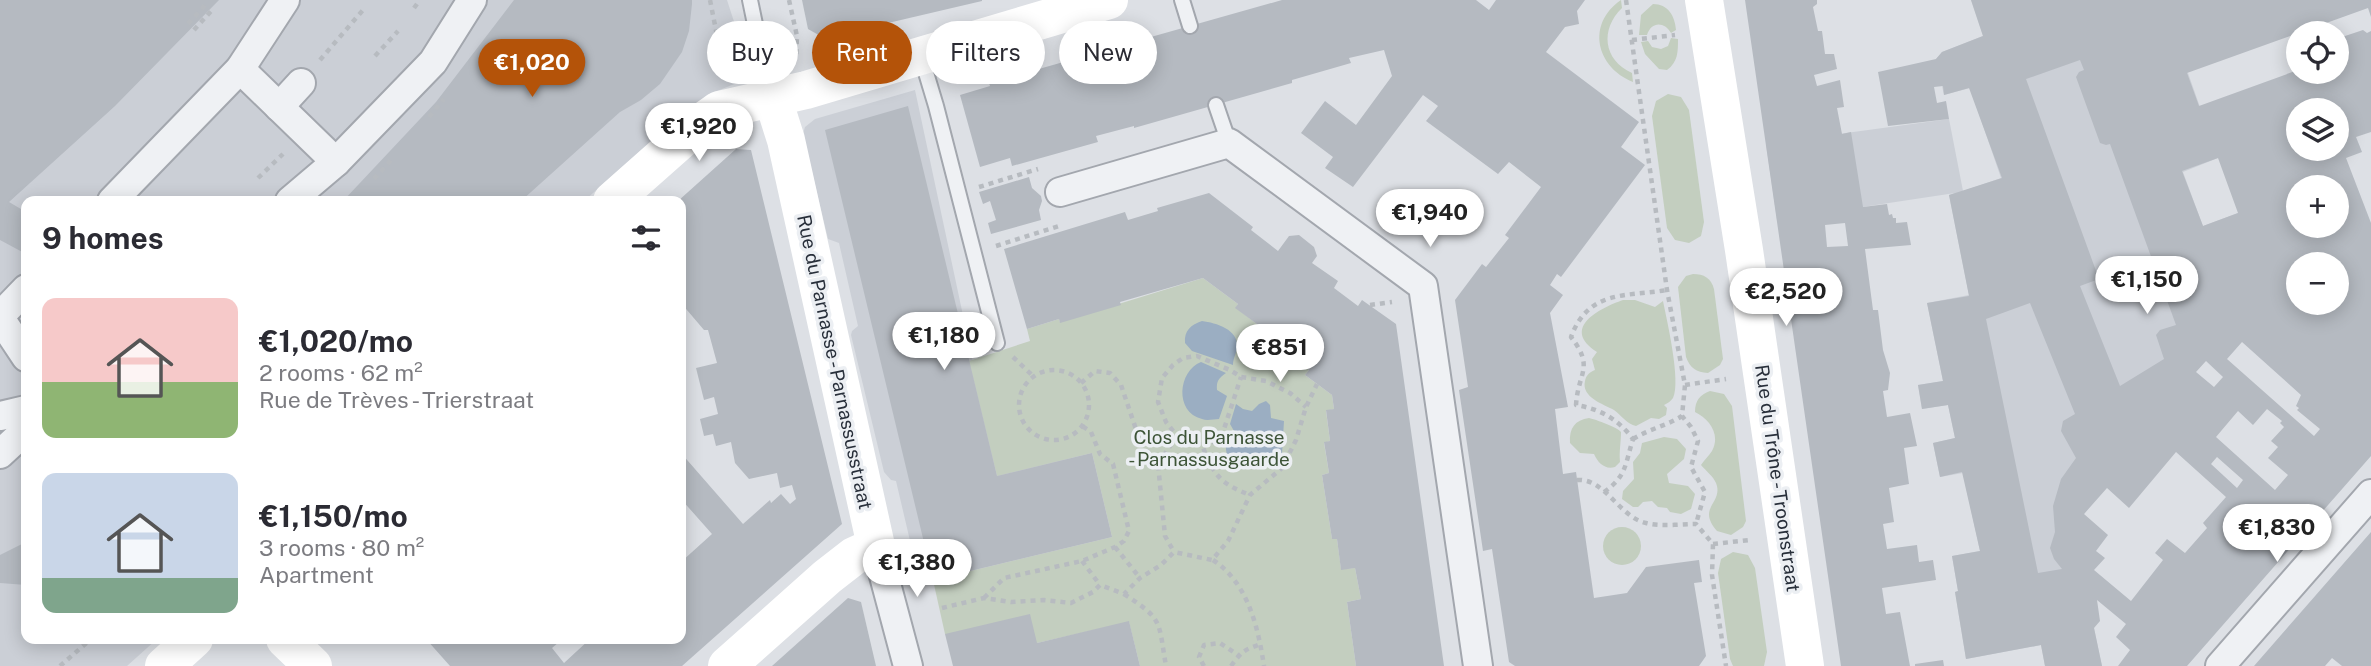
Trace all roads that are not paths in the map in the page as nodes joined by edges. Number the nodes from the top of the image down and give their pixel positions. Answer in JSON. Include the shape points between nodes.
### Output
{"nodes":[{"id":1,"x":285,"y":0,"type":"edge"},
{"id":2,"x":472,"y":0,"type":"edge"},
{"id":3,"x":750,"y":0,"type":"edge"},
{"id":4,"x":1109,"y":0,"type":"edge"},
{"id":5,"x":1182,"y":0,"type":"edge"},
{"id":6,"x":1704,"y":0,"type":"edge"},
{"id":7,"x":1058,"y":8,"type":"edge"},
{"id":8,"x":1190,"y":26,"type":"dead end"},
{"id":9,"x":920,"y":55,"type":"junction"},
{"id":10,"x":240,"y":69,"type":"junction"},
{"id":11,"x":300,"y":83,"type":"dead end"},
{"id":12,"x":773,"y":99,"type":"junction"},
{"id":13,"x":1216,"y":105,"type":"dead end"},
{"id":14,"x":279,"y":107,"type":"junction"},
{"id":15,"x":1228,"y":143,"type":"junction"},
{"id":16,"x":336,"y":162,"type":"junction"},
{"id":17,"x":1060,"y":192,"type":"dead end"},
{"id":18,"x":117,"y":196,"type":"edge"},
{"id":19,"x":296,"y":196,"type":"edge"},
{"id":20,"x":618,"y":196,"type":"edge"},
{"id":21,"x":21,"y":294,"type":"edge"},
{"id":22,"x":0,"y":317,"type":"edge"},
{"id":23,"x":997,"y":343,"type":"dead end"},
{"id":24,"x":21,"y":349,"type":"edge"},
{"id":25,"x":21,"y":411,"type":"edge"},
{"id":26,"x":0,"y":416,"type":"edge"},
{"id":27,"x":21,"y":435,"type":"edge"},
{"id":28,"x":0,"y":454,"type":"edge"},
{"id":29,"x":2371,"y":494,"type":"edge"},
{"id":30,"x":876,"y":546,"type":"junction"},
{"id":31,"x":188,"y":644,"type":"edge"},
{"id":32,"x":290,"y":644,"type":"edge"},
{"id":33,"x":164,"y":666,"type":"edge"},
{"id":34,"x":313,"y":666,"type":"edge"},
{"id":35,"x":726,"y":666,"type":"edge"},
{"id":36,"x":908,"y":666,"type":"edge"},
{"id":37,"x":1478,"y":666,"type":"edge"},
{"id":38,"x":1805,"y":666,"type":"edge"},
{"id":39,"x":2220,"y":666,"type":"edge"}],
"edges":[{"from":1,"to":10,"type":"street"},
{"from":2,"to":16,"type":"street","via":[[433,62]]},
{"from":3,"to":12,"type":"lane"},
{"from":4,"to":7,"type":"street"},
{"from":5,"to":8,"type":"lane"},
{"from":6,"to":38,"type":"street","name":"Rue du Trône - Troonstraat"},
{"from":7,"to":9,"type":"street"},
{"from":9,"to":12,"type":"street"},
{"from":9,"to":23,"type":"lane"},
{"from":10,"to":14,"type":"street"},
{"from":10,"to":18,"type":"street"},
{"from":11,"to":14,"type":"street"},
{"from":12,"to":20,"type":"street","via":[[719,110]]},
{"from":12,"to":30,"type":"street","name":"Rue du Parnasse - Parnassusstraat"},
{"from":13,"to":15,"type":"lane"},
{"from":14,"to":16,"type":"street"},
{"from":15,"to":17,"type":"street"},
{"from":15,"to":37,"type":"street","via":[[1423,286]]},
{"from":16,"to":19,"type":"street"},
{"from":21,"to":22,"type":"street"},
{"from":22,"to":24,"type":"street"},
{"from":25,"to":26,"type":"street"},
{"from":27,"to":28,"type":"street"},
{"from":29,"to":39,"type":"street"},
{"from":30,"to":35,"type":"street","via":[[827,577]]},
{"from":30,"to":36,"type":"street","name":"Rue du Parnasse - Parnassusstraat"},
{"from":31,"to":33,"type":"street"},
{"from":32,"to":34,"type":"street"}]}
